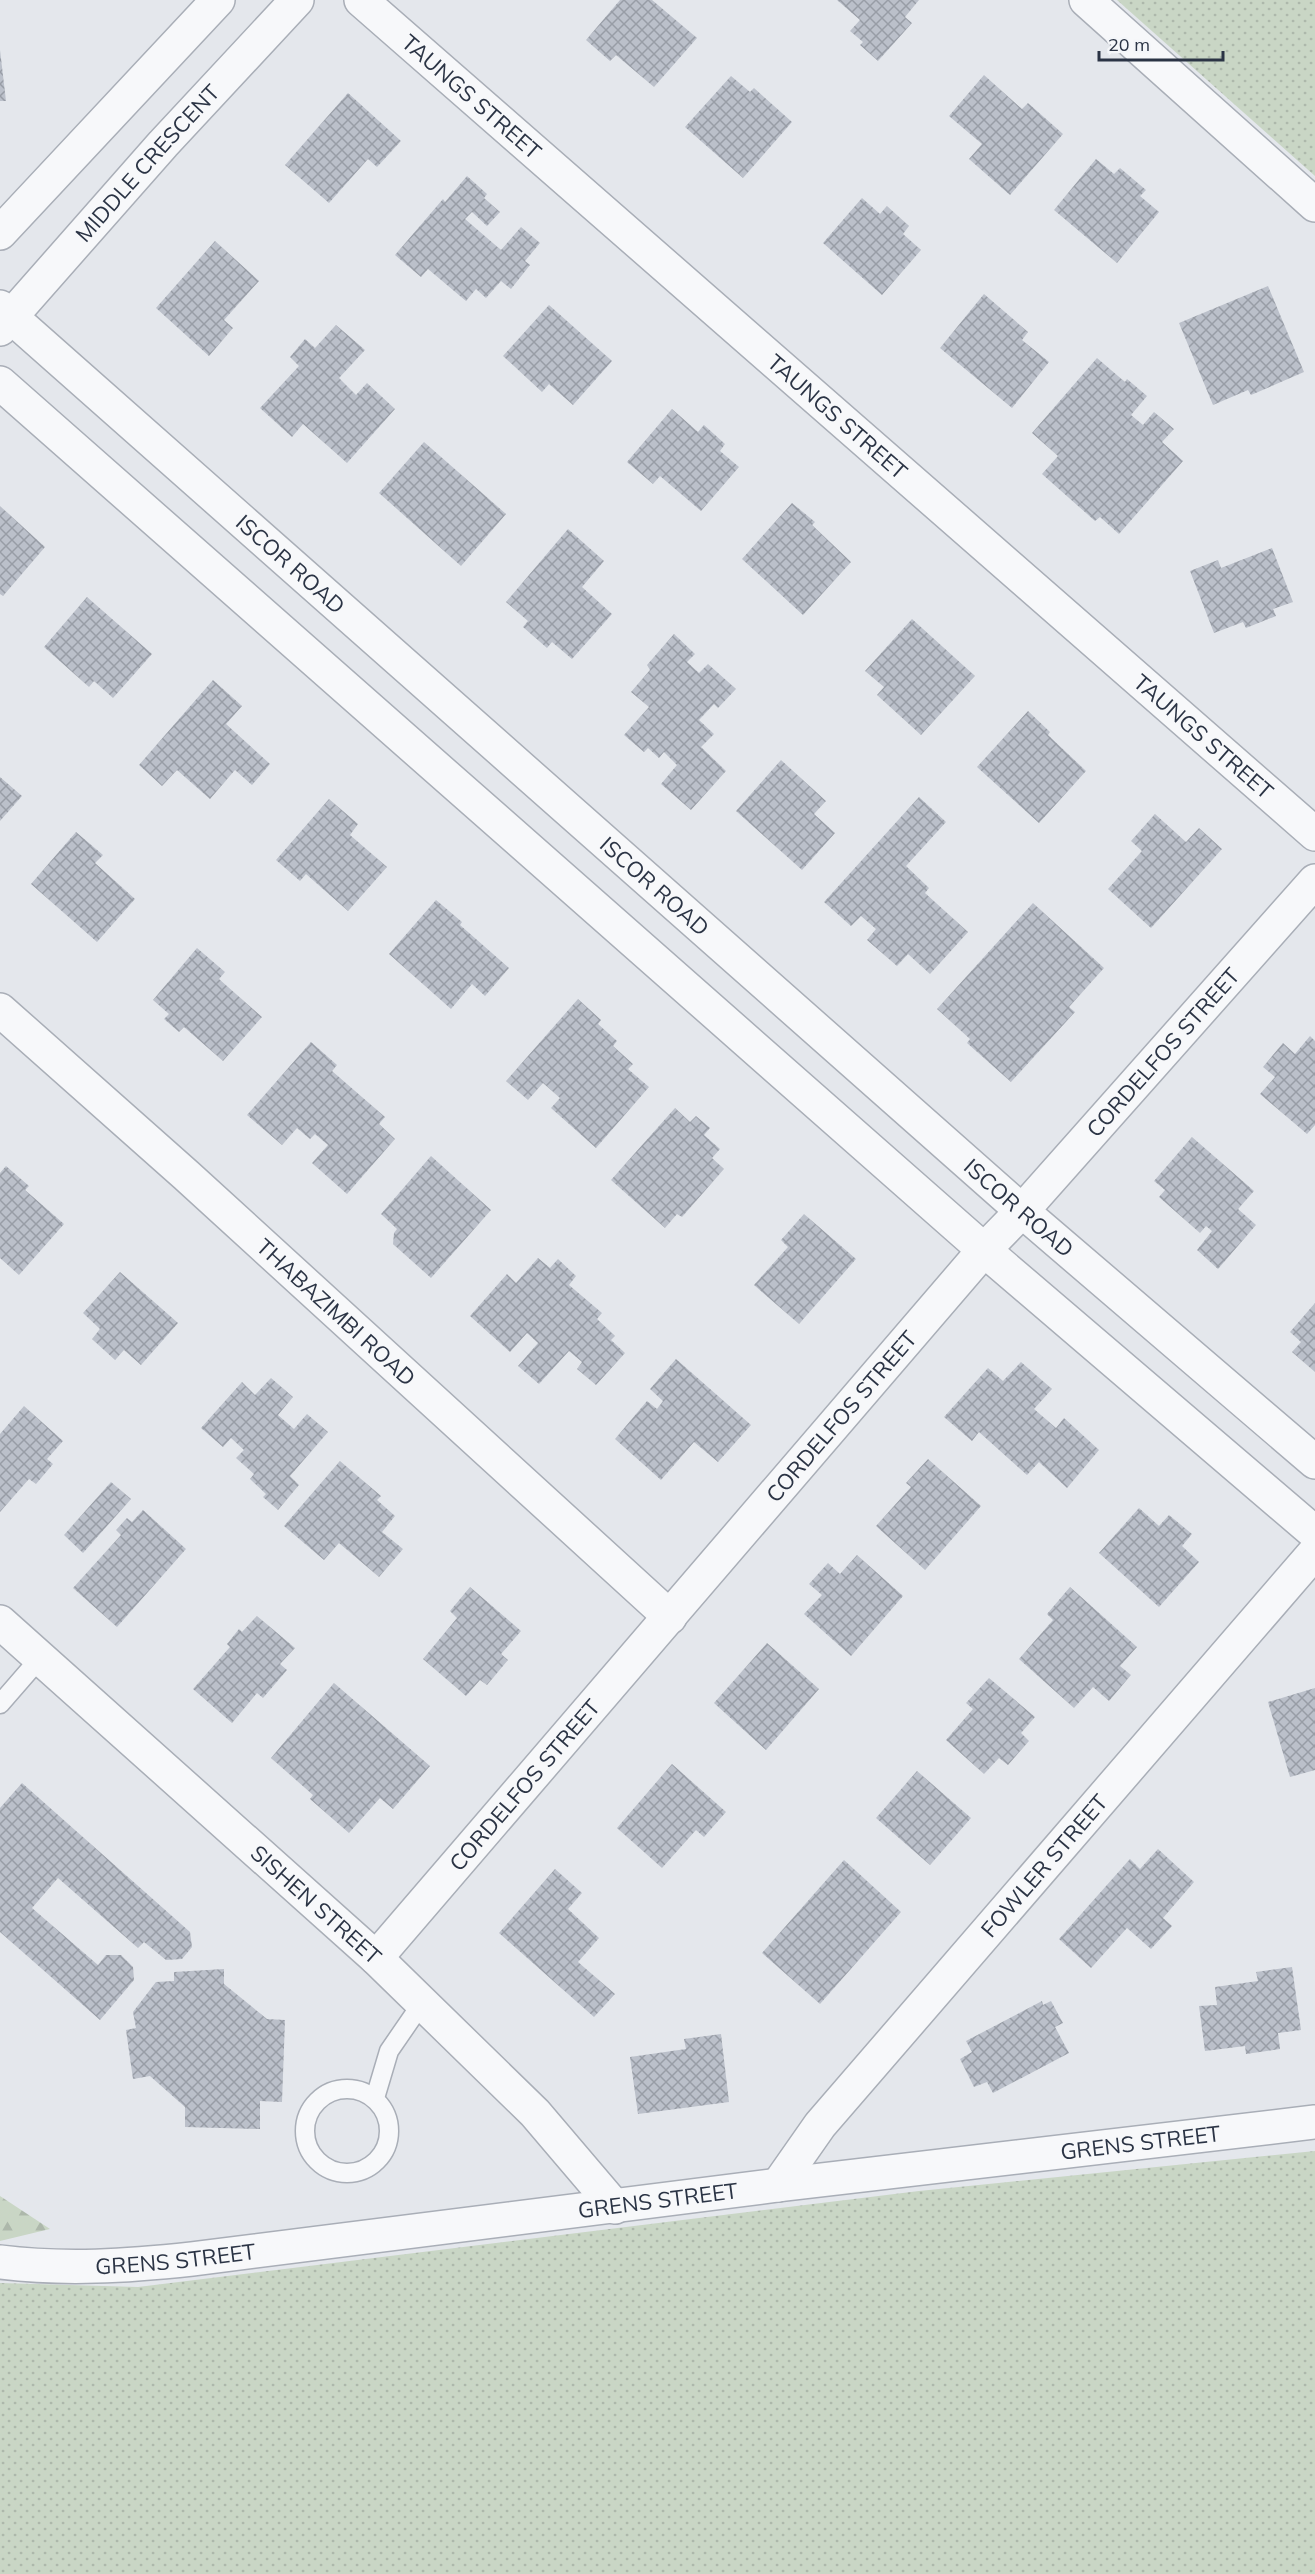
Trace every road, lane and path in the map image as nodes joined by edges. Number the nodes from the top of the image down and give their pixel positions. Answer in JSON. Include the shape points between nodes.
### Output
{"nodes":[{"id":1,"x":218,"y":0,"type":"edge"},
{"id":2,"x":297,"y":0,"type":"edge"},
{"id":3,"x":361,"y":0,"type":"edge"},
{"id":4,"x":1086,"y":0,"type":"edge"},
{"id":5,"x":1315,"y":206,"type":"edge"},
{"id":6,"x":0,"y":233,"type":"edge"},
{"id":7,"x":4,"y":318,"type":"edge"},
{"id":8,"x":0,"y":382,"type":"edge"},
{"id":9,"x":1315,"y":834,"type":"edge"},
{"id":10,"x":1315,"y":881,"type":"edge"},
{"id":11,"x":0,"y":1010,"type":"edge"},
{"id":12,"x":1022,"y":1211,"type":"junction"},
{"id":13,"x":984,"y":1250,"type":"junction"},
{"id":14,"x":1315,"y":1462,"type":"edge"},
{"id":15,"x":1315,"y":1533,"type":"edge"},
{"id":16,"x":1315,"y":1552,"type":"edge"},
{"id":17,"x":670,"y":1617,"type":"junction"},
{"id":18,"x":0,"y":1622,"type":"edge"},
{"id":19,"x":40,"y":1658,"type":"junction"},
{"id":20,"x":0,"y":1704,"type":"edge"},
{"id":21,"x":376,"y":1958,"type":"junction"},
{"id":22,"x":422,"y":2003,"type":"junction"},
{"id":23,"x":375,"y":2098,"type":"junction"},
{"id":24,"x":1315,"y":2122,"type":"edge"},
{"id":25,"x":778,"y":2185,"type":"junction"},
{"id":26,"x":615,"y":2207,"type":"junction"},
{"id":27,"x":0,"y":2262,"type":"edge"}],
"edges":[{"from":1,"to":6,"type":"street"},
{"from":2,"to":7,"type":"street","name":"MIDDLE CRESCENT"},
{"from":3,"to":9,"type":"street","name":"TAUNGS STREET"},
{"from":4,"to":5,"type":"street"},
{"from":7,"to":12,"type":"street","name":"ISCOR ROAD"},
{"from":8,"to":13,"type":"street"},
{"from":10,"to":12,"type":"street","name":"CORDELFOS STREET"},
{"from":11,"to":17,"type":"street","name":"THABAZIMBI ROAD"},
{"from":12,"to":13,"type":"street","name":"CORDELFOS STREET"},
{"from":12,"to":14,"type":"street","name":"ISCOR ROAD"},
{"from":13,"to":15,"type":"street"},
{"from":13,"to":17,"type":"street","name":"CORDELFOS STREET"},
{"from":16,"to":25,"type":"street","name":"FOWLER STREET","via":[[820,2125]]},
{"from":17,"to":21,"type":"street","name":"CORDELFOS STREET"},
{"from":18,"to":19,"type":"street","name":"SISHEN STREET"},
{"from":19,"to":20,"type":"lane"},
{"from":19,"to":21,"type":"street","name":"SISHEN STREET"},
{"from":21,"to":22,"type":"street","name":"SISHEN STREET"},
{"from":22,"to":23,"type":"lane","via":[[389,2051]]},
{"from":22,"to":26,"type":"street","name":"SISHEN STREET","via":[[535,2113]]},
{"from":23,"to":23,"type":"lane","via":[[386,2113],[390,2132],[385,2151],[372,2166],[355,2173],[336,2173],[319,2163],[307,2148],[304,2129],[309,2111],[322,2096],[339,2088],[358,2089]]},
{"from":24,"to":25,"type":"street","name":"GRENS STREET"},
{"from":25,"to":26,"type":"street","name":"GRENS STREET"},
{"from":26,"to":27,"type":"street","name":"GRENS STREET","via":[[113,2267],[46,2268]]}]}
